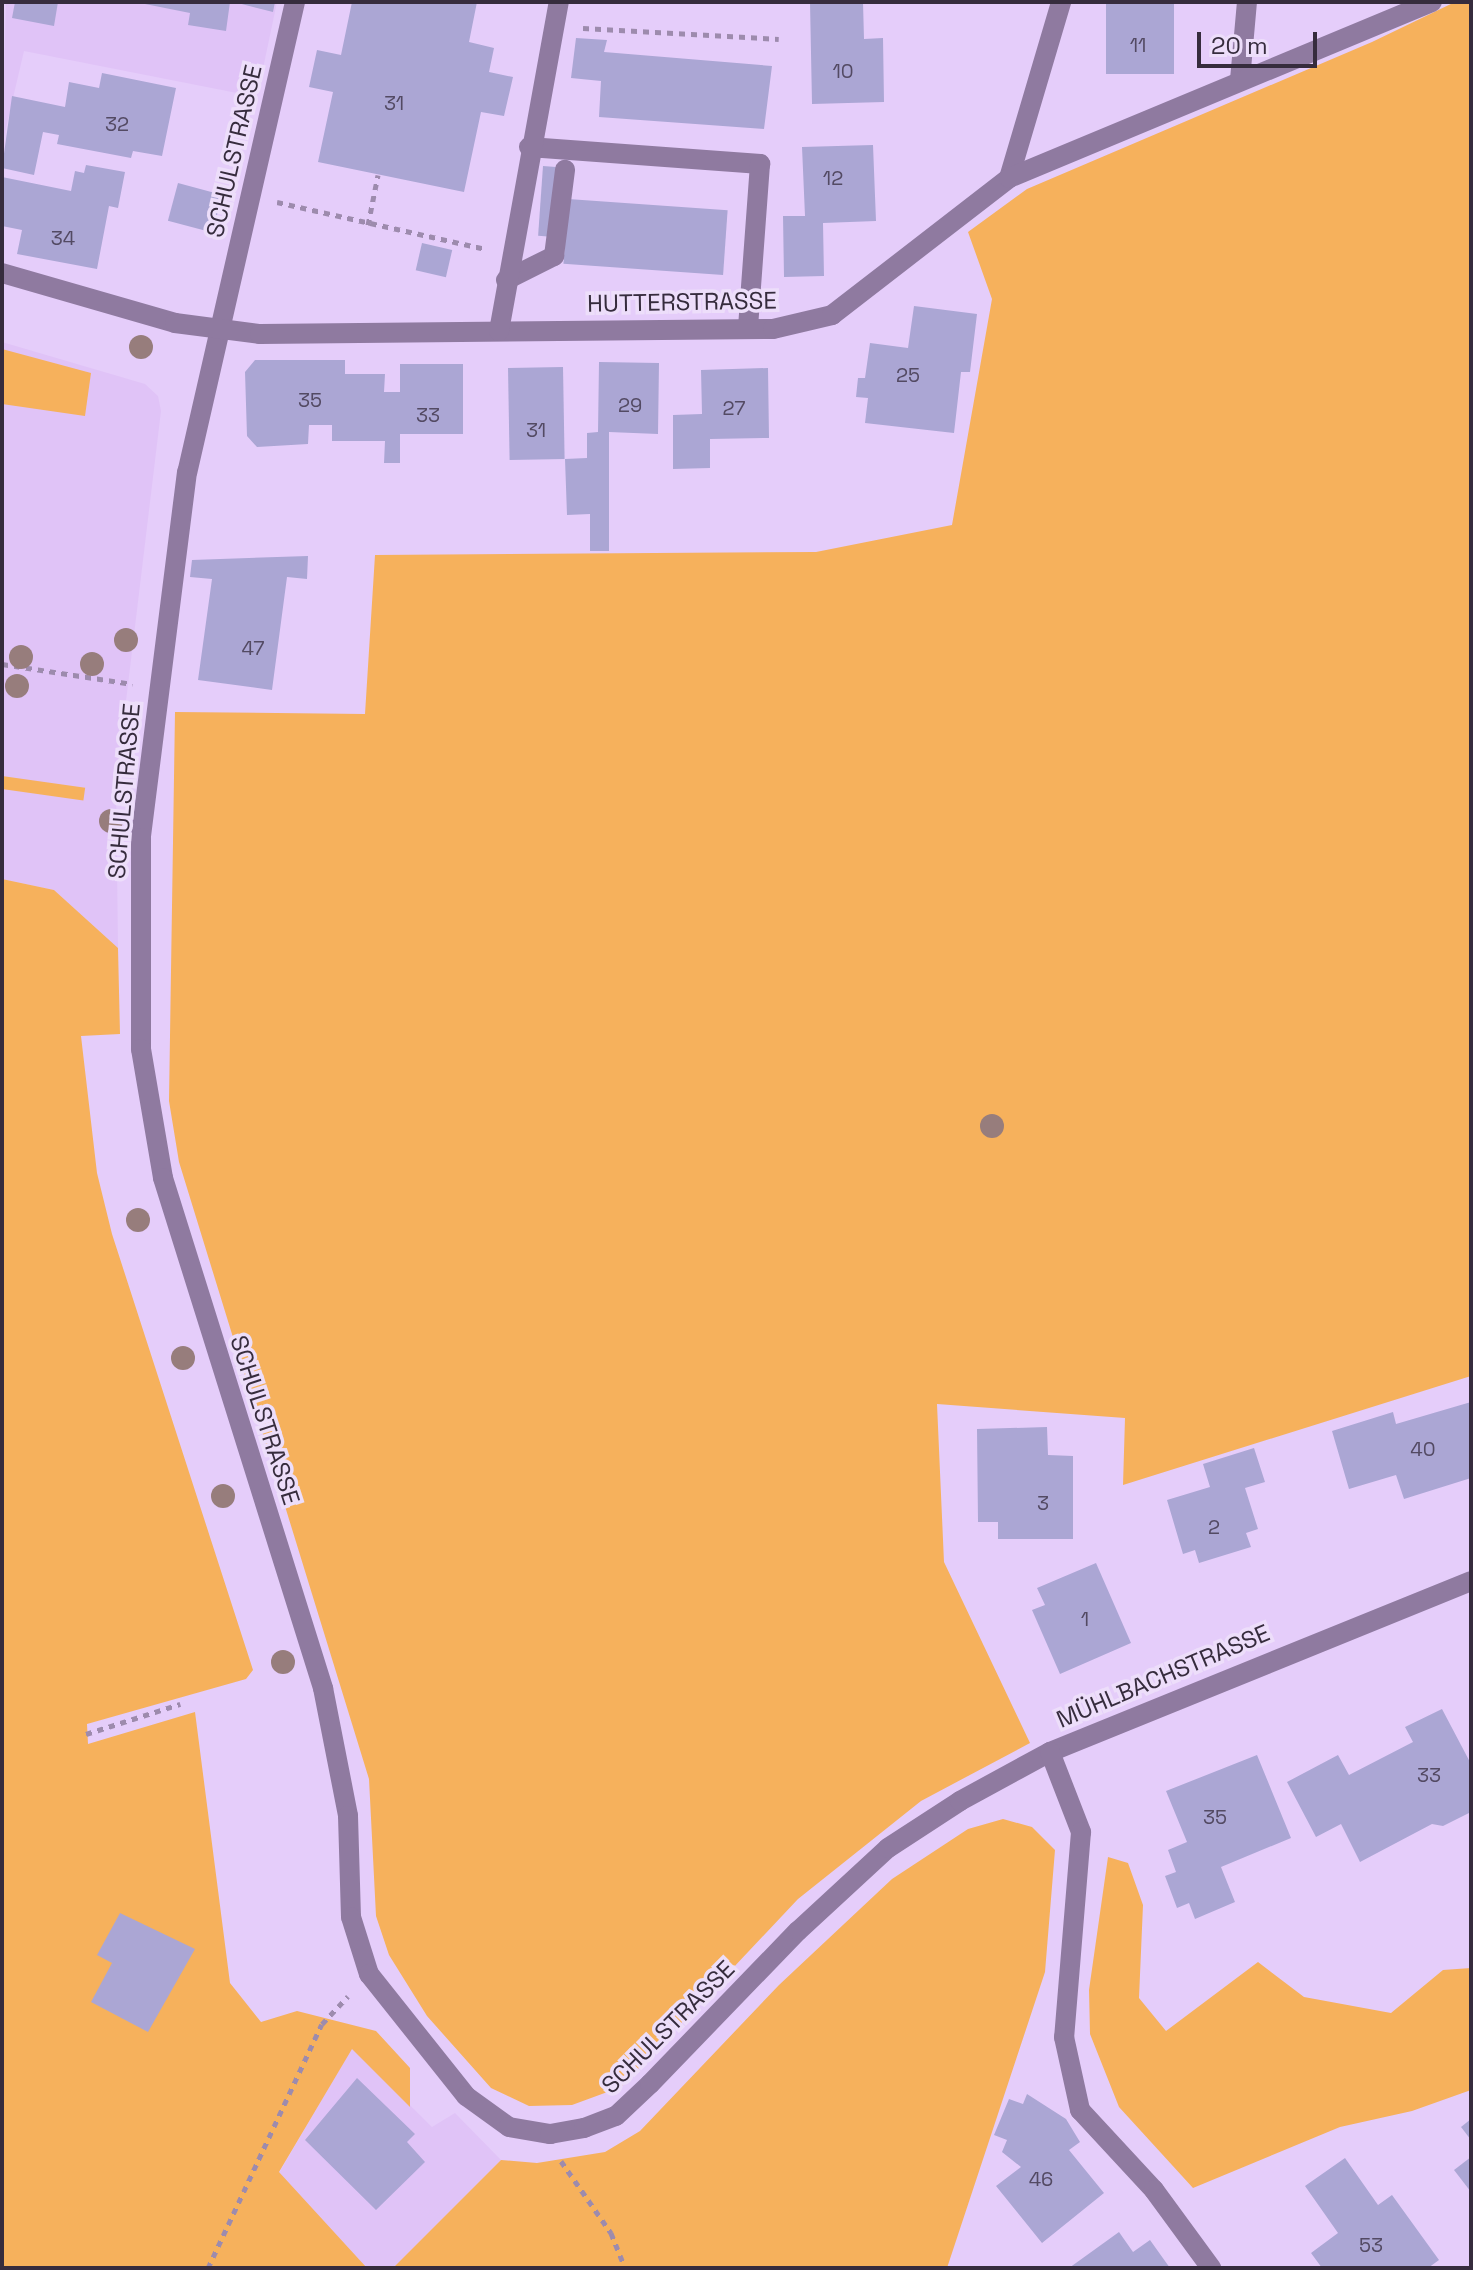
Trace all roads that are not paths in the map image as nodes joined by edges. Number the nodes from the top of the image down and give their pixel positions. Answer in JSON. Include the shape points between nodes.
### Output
{"nodes":[{"id":1,"x":295,"y":2,"type":"edge"},
{"id":2,"x":559,"y":2,"type":"edge"},
{"id":3,"x":1061,"y":2,"type":"edge"},
{"id":4,"x":1247,"y":2,"type":"edge"},
{"id":5,"x":1432,"y":2,"type":"edge"},
{"id":6,"x":1240,"y":80,"type":"junction"},
{"id":7,"x":529,"y":147,"type":"junction"},
{"id":8,"x":565,"y":170,"type":"dead end"},
{"id":9,"x":1009,"y":178,"type":"junction"},
{"id":10,"x":2,"y":273,"type":"edge"},
{"id":11,"x":506,"y":280,"type":"junction"},
{"id":12,"x":748,"y":329,"type":"junction"},
{"id":13,"x":221,"y":331,"type":"junction"},
{"id":14,"x":499,"y":331,"type":"junction"},
{"id":15,"x":1471,"y":1581,"type":"edge"},
{"id":16,"x":1050,"y":1752,"type":"junction"},
{"id":17,"x":1211,"y":2268,"type":"edge"}],
"edges":[{"from":1,"to":13,"type":"street","name":"SCHULSTRASSE"},
{"from":2,"to":7,"type":"street"},
{"from":3,"to":9,"type":"street"},
{"from":4,"to":6,"type":"street"},
{"from":5,"to":6,"type":"street","name":"HUTTERSTRASSE"},
{"from":6,"to":9,"type":"street","name":"HUTTERSTRASSE"},
{"from":7,"to":11,"type":"street"},
{"from":7,"to":12,"type":"street","via":[[760,164]]},
{"from":8,"to":11,"type":"street","via":[[554,256]]},
{"from":9,"to":12,"type":"street","name":"HUTTERSTRASSE","via":[[832,315],[773,329]]},
{"from":10,"to":13,"type":"street","name":"HUTTERSTRASSE","via":[[135,313]]},
{"from":11,"to":14,"type":"street"},
{"from":12,"to":14,"type":"street","name":"HUTTERSTRASSE"},
{"from":13,"to":14,"type":"street","name":"HUTTERSTRASSE"},
{"from":13,"to":16,"type":"street","name":"SCHULSTRASSE","via":[[206,373],[187,472],[141,838],[141,1049],[163,1178],[323,1688],[348,1816],[351,1917],[369,1974],[466,2096],[509,2127],[550,2134],[616,2116],[798,1931],[888,1848]]},
{"from":15,"to":16,"type":"street","name":"MÜHLBACHSTRASSE"},
{"from":16,"to":17,"type":"street","name":"MÜHLBACHSTRASSE","via":[[1081,1832],[1064,2037],[1080,2110],[1154,2190]]}]}
